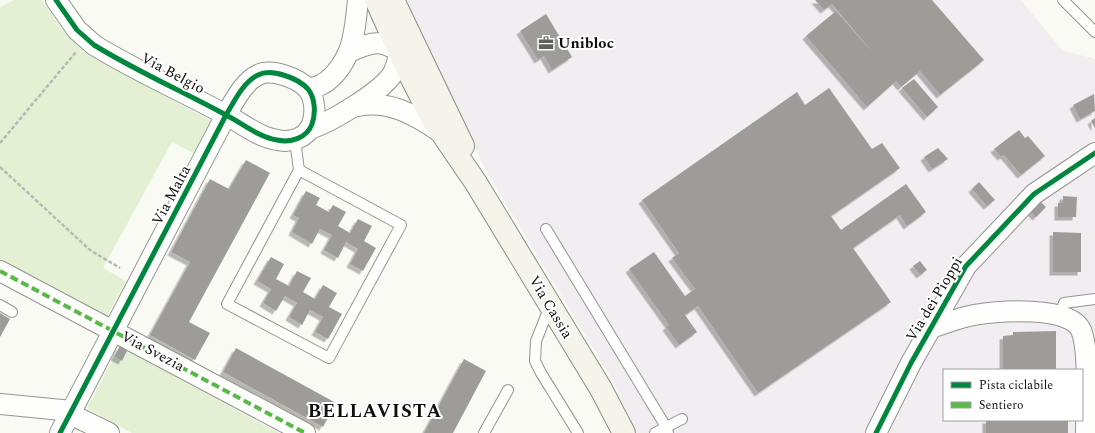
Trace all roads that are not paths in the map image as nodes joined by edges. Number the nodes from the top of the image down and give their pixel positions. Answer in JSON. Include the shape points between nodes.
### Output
{"nodes":[{"id":1,"x":56,"y":0,"type":"edge"},
{"id":2,"x":358,"y":0,"type":"edge"},
{"id":3,"x":376,"y":0,"type":"edge"},
{"id":4,"x":393,"y":0,"type":"edge"},
{"id":5,"x":1063,"y":0,"type":"edge"},
{"id":6,"x":1095,"y":32,"type":"edge"},
{"id":7,"x":404,"y":42,"type":"junction"},
{"id":8,"x":349,"y":52,"type":"junction"},
{"id":9,"x":307,"y":88,"type":"junction"},
{"id":10,"x":353,"y":107,"type":"junction"},
{"id":11,"x":226,"y":115,"type":"junction"},
{"id":12,"x":440,"y":132,"type":"junction"},
{"id":13,"x":302,"y":134,"type":"junction"},
{"id":14,"x":1095,"y":153,"type":"edge"},
{"id":15,"x":299,"y":170,"type":"junction"},
{"id":16,"x":476,"y":183,"type":"junction"},
{"id":17,"x":546,"y":229,"type":"dead end"},
{"id":18,"x":0,"y":271,"type":"edge"},
{"id":19,"x":1095,"y":299,"type":"edge"},
{"id":20,"x":0,"y":305,"type":"edge"},
{"id":21,"x":550,"y":306,"type":"junction"},
{"id":22,"x":12,"y":312,"type":"dead end"},
{"id":23,"x":1060,"y":315,"type":"junction"},
{"id":24,"x":931,"y":328,"type":"junction"},
{"id":25,"x":114,"y":331,"type":"junction"},
{"id":26,"x":508,"y":390,"type":"dead end"},
{"id":27,"x":0,"y":404,"type":"edge"},
{"id":28,"x":70,"y":413,"type":"junction"},
{"id":29,"x":682,"y":419,"type":"dead end"},
{"id":30,"x":667,"y":430,"type":"edge"},
{"id":31,"x":60,"y":433,"type":"edge"},
{"id":32,"x":109,"y":433,"type":"edge"},
{"id":33,"x":305,"y":433,"type":"edge"},
{"id":34,"x":484,"y":433,"type":"edge"},
{"id":35,"x":578,"y":433,"type":"edge"},
{"id":36,"x":624,"y":433,"type":"edge"},
{"id":37,"x":655,"y":433,"type":"edge"},
{"id":38,"x":876,"y":433,"type":"edge"},
{"id":39,"x":1086,"y":433,"type":"edge"}],
"edges":[{"from":1,"to":11,"type":"street","name":"Via Belgio","via":[[87,40],[105,52]]},
{"from":2,"to":8,"type":"street"},
{"from":3,"to":7,"type":"main road","name":"Via Cassia"},
{"from":4,"to":7,"type":"main road","name":"Via Cassia"},
{"from":5,"to":6,"type":"lane"},
{"from":7,"to":8,"type":"street","via":[[379,42]]},
{"from":7,"to":10,"type":"street","via":[[391,76]]},
{"from":7,"to":12,"type":"main road","name":"Via Cassia"},
{"from":7,"to":16,"type":"main road","name":"Via Cassia","via":[[432,82],[462,142]]},
{"from":8,"to":9,"type":"street","via":[[328,80],[315,88]]},
{"from":9,"to":11,"type":"street","name":"Via Malta","via":[[282,75],[262,73],[255,76],[241,91]]},
{"from":9,"to":13,"type":"street","via":[[314,105],[313,119]]},
{"from":10,"to":12,"type":"street","via":[[373,104],[401,110],[414,115]]},
{"from":10,"to":13,"type":"street"},
{"from":11,"to":13,"type":"street","name":"Via Belgio","via":[[267,138],[282,141]]},
{"from":11,"to":25,"type":"street","name":"Via Malta"},
{"from":12,"to":16,"type":"main road","name":"Via Cassia"},
{"from":13,"to":15,"type":"lane"},
{"from":14,"to":24,"type":"street","name":"Via dei Pioppi","via":[[1034,194],[984,246],[961,273]]},
{"from":15,"to":15,"type":"lane","via":[[228,304],[329,358],[401,225]]},
{"from":16,"to":21,"type":"main road","name":"Via Cassia"},
{"from":17,"to":30,"type":"lane"},
{"from":18,"to":25,"type":"street","name":"Via Svezia"},
{"from":19,"to":23,"type":"lane","via":[[1064,303]]},
{"from":20,"to":22,"type":"lane"},
{"from":21,"to":35,"type":"lane","via":[[536,341],[535,361]]},
{"from":21,"to":36,"type":"main road","name":"Via Cassia","via":[[601,389]]},
{"from":23,"to":24,"type":"street","via":[[1042,312],[985,313]]},
{"from":23,"to":39,"type":"street","via":[[1077,324],[1084,340]]},
{"from":24,"to":38,"type":"street","name":"Via dei Pioppi","via":[[910,363]]},
{"from":25,"to":28,"type":"street","name":"Via Malta"},
{"from":25,"to":33,"type":"street","name":"Via Svezia"},
{"from":26,"to":34,"type":"lane"},
{"from":27,"to":28,"type":"street","via":[[49,408]]},
{"from":28,"to":31,"type":"street","name":"Via Malta"},
{"from":28,"to":32,"type":"street"},
{"from":29,"to":30,"type":"lane"},
{"from":30,"to":37,"type":"lane"}]}
